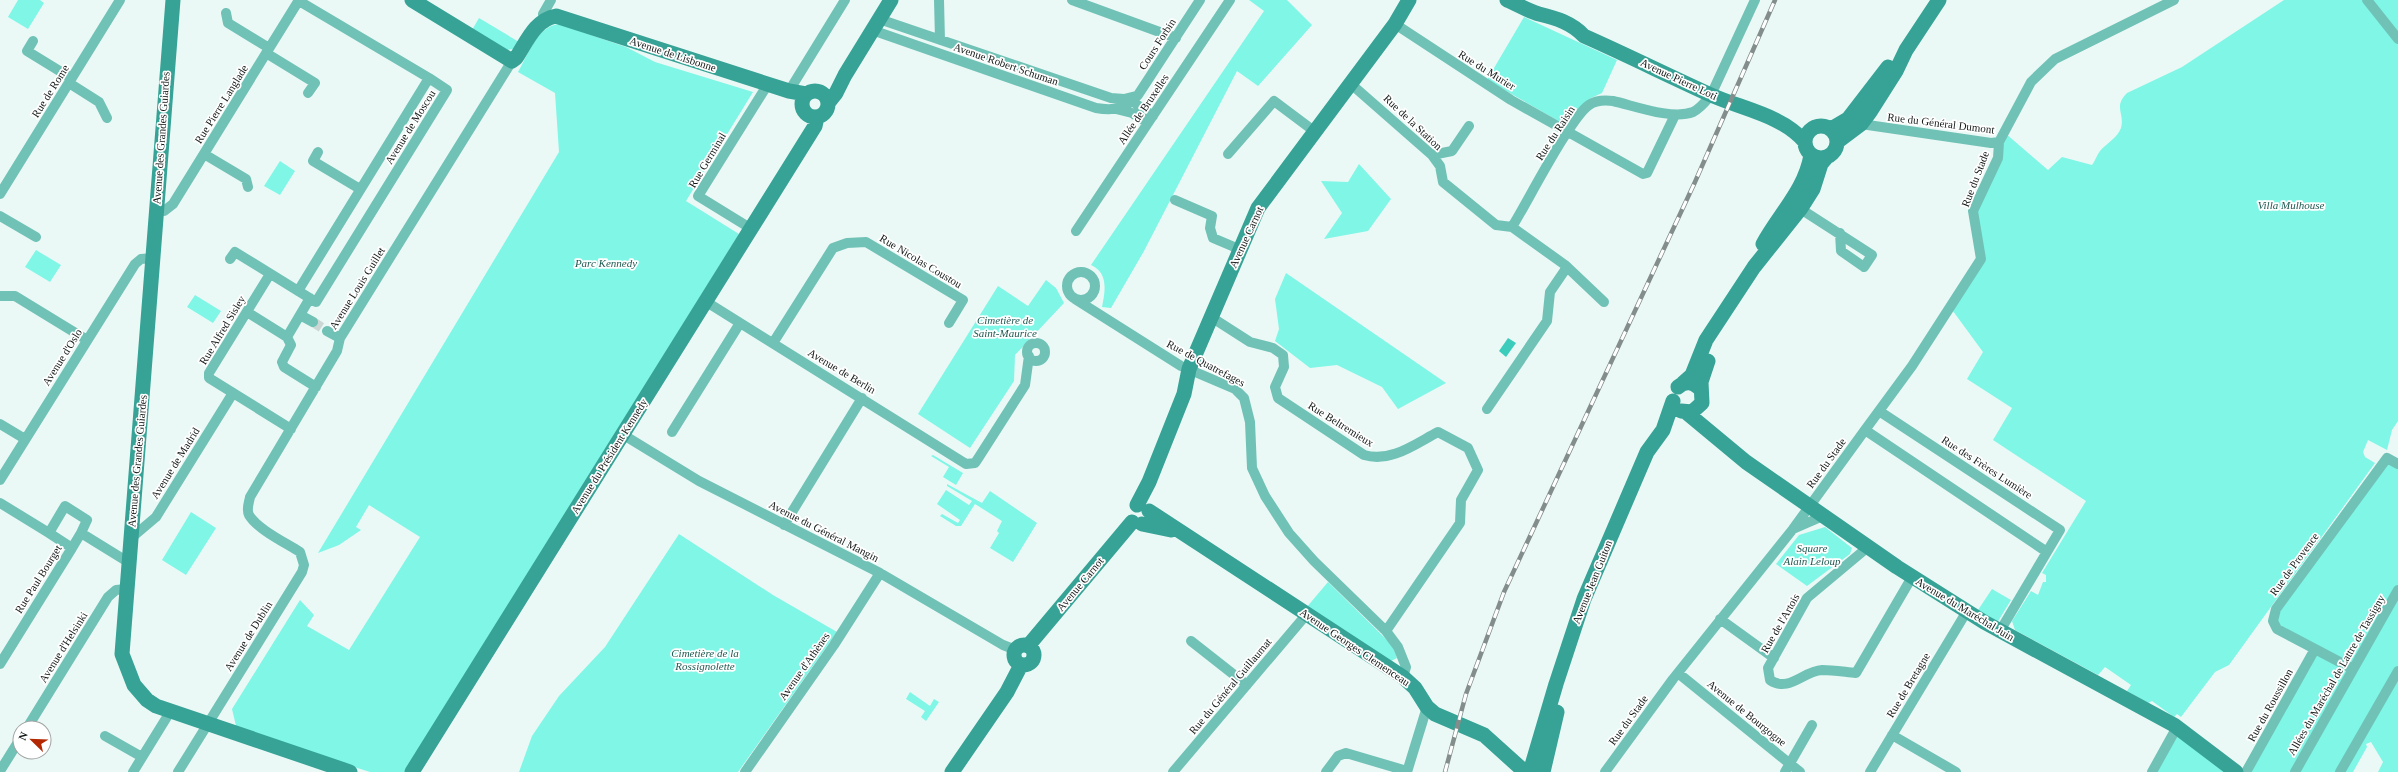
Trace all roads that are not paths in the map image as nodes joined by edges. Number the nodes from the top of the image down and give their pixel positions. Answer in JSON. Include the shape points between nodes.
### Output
{"nodes":[{"id":1,"x":120,"y":0,"type":"edge"},
{"id":2,"x":173,"y":0,"type":"edge"},
{"id":3,"x":299,"y":0,"type":"edge"},
{"id":4,"x":412,"y":0,"type":"edge"},
{"id":5,"x":552,"y":0,"type":"edge"},
{"id":6,"x":845,"y":0,"type":"edge"},
{"id":7,"x":891,"y":0,"type":"edge"},
{"id":8,"x":939,"y":0,"type":"edge"},
{"id":9,"x":1072,"y":0,"type":"edge"},
{"id":10,"x":1200,"y":0,"type":"edge"},
{"id":11,"x":1230,"y":0,"type":"edge"},
{"id":12,"x":1507,"y":0,"type":"edge"},
{"id":13,"x":1755,"y":0,"type":"edge"},
{"id":14,"x":1939,"y":0,"type":"edge"},
{"id":15,"x":2174,"y":0,"type":"edge"},
{"id":16,"x":2367,"y":0,"type":"edge"},
{"id":17,"x":1407,"y":1,"type":"edge"},
{"id":18,"x":226,"y":13,"type":"dead end"},
{"id":19,"x":550,"y":18,"type":"junction"},
{"id":20,"x":1395,"y":24,"type":"junction"},
{"id":21,"x":876,"y":25,"type":"junction"},
{"id":22,"x":1176,"y":38,"type":"junction"},
{"id":23,"x":2398,"y":39,"type":"edge"},
{"id":24,"x":940,"y":40,"type":"junction"},
{"id":25,"x":33,"y":41,"type":"dead end"},
{"id":26,"x":1906,"y":50,"type":"junction"},
{"id":27,"x":268,"y":51,"type":"junction"},
{"id":28,"x":512,"y":61,"type":"junction"},
{"id":29,"x":429,"y":78,"type":"junction"},
{"id":30,"x":70,"y":81,"type":"junction"},
{"id":31,"x":768,"y":84,"type":"junction"},
{"id":32,"x":1351,"y":84,"type":"junction"},
{"id":33,"x":789,"y":91,"type":"junction"},
{"id":34,"x":308,"y":93,"type":"dead end"},
{"id":35,"x":1715,"y":96,"type":"junction"},
{"id":36,"x":825,"y":98,"type":"junction"},
{"id":37,"x":1135,"y":98,"type":"junction"},
{"id":38,"x":808,"y":107,"type":"junction"},
{"id":39,"x":1116,"y":109,"type":"junction"},
{"id":40,"x":1675,"y":115,"type":"junction"},
{"id":41,"x":107,"y":118,"type":"dead end"},
{"id":42,"x":1150,"y":120,"type":"junction"},
{"id":43,"x":1775,"y":120,"type":"junction"},
{"id":44,"x":1861,"y":124,"type":"junction"},
{"id":45,"x":1469,"y":126,"type":"dead end"},
{"id":46,"x":1314,"y":131,"type":"junction"},
{"id":47,"x":1568,"y":132,"type":"junction"},
{"id":48,"x":1828,"y":133,"type":"junction"},
{"id":49,"x":1999,"y":142,"type":"junction"},
{"id":50,"x":318,"y":152,"type":"dead end"},
{"id":51,"x":1814,"y":152,"type":"junction"},
{"id":52,"x":204,"y":154,"type":"junction"},
{"id":53,"x":1228,"y":154,"type":"dead end"},
{"id":54,"x":1432,"y":155,"type":"junction"},
{"id":55,"x":248,"y":187,"type":"dead end"},
{"id":56,"x":360,"y":190,"type":"junction"},
{"id":57,"x":0,"y":194,"type":"edge"},
{"id":58,"x":1175,"y":200,"type":"dead end"},
{"id":59,"x":1796,"y":206,"type":"junction"},
{"id":60,"x":156,"y":211,"type":"junction"},
{"id":61,"x":0,"y":216,"type":"edge"},
{"id":62,"x":1512,"y":227,"type":"junction"},
{"id":63,"x":750,"y":228,"type":"junction"},
{"id":64,"x":1076,"y":231,"type":"dead end"},
{"id":65,"x":1840,"y":233,"type":"dead end"},
{"id":66,"x":36,"y":237,"type":"dead end"},
{"id":67,"x":1239,"y":249,"type":"junction"},
{"id":68,"x":153,"y":258,"type":"junction"},
{"id":69,"x":230,"y":259,"type":"dead end"},
{"id":70,"x":1565,"y":265,"type":"junction"},
{"id":71,"x":270,"y":274,"type":"junction"},
{"id":72,"x":298,"y":291,"type":"junction"},
{"id":73,"x":1,"y":296,"type":"edge"},
{"id":74,"x":310,"y":298,"type":"junction"},
{"id":75,"x":1075,"y":300,"type":"dead end"},
{"id":76,"x":1733,"y":300,"type":"junction"},
{"id":77,"x":705,"y":301,"type":"junction"},
{"id":78,"x":1604,"y":302,"type":"dead end"},
{"id":79,"x":247,"y":312,"type":"junction"},
{"id":80,"x":300,"y":315,"type":"junction"},
{"id":81,"x":1211,"y":317,"type":"junction"},
{"id":82,"x":313,"y":322,"type":"tunnel mouth"},
{"id":83,"x":740,"y":323,"type":"junction"},
{"id":84,"x":949,"y":323,"type":"dead end"},
{"id":85,"x":327,"y":331,"type":"tunnel mouth"},
{"id":86,"x":287,"y":337,"type":"junction"},
{"id":87,"x":340,"y":338,"type":"junction"},
{"id":88,"x":87,"y":340,"type":"junction"},
{"id":89,"x":773,"y":343,"type":"junction"},
{"id":90,"x":1029,"y":356,"type":"dead end"},
{"id":91,"x":1189,"y":369,"type":"junction"},
{"id":92,"x":1683,"y":383,"type":"junction"},
{"id":93,"x":316,"y":387,"type":"junction"},
{"id":94,"x":1701,"y":390,"type":"junction"},
{"id":95,"x":233,"y":393,"type":"junction"},
{"id":96,"x":862,"y":398,"type":"junction"},
{"id":97,"x":1686,"y":408,"type":"junction"},
{"id":98,"x":1487,"y":409,"type":"dead end"},
{"id":99,"x":1879,"y":411,"type":"junction"},
{"id":100,"x":0,"y":424,"type":"edge"},
{"id":101,"x":291,"y":429,"type":"junction"},
{"id":102,"x":1865,"y":430,"type":"junction"},
{"id":103,"x":672,"y":432,"type":"dead end"},
{"id":104,"x":622,"y":434,"type":"junction"},
{"id":105,"x":25,"y":439,"type":"junction"},
{"id":106,"x":2398,"y":464,"type":"edge"},
{"id":107,"x":0,"y":480,"type":"edge"},
{"id":108,"x":0,"y":503,"type":"edge"},
{"id":109,"x":1809,"y":506,"type":"junction"},
{"id":110,"x":1142,"y":514,"type":"junction"},
{"id":111,"x":1823,"y":516,"type":"junction"},
{"id":112,"x":784,"y":525,"type":"junction"},
{"id":113,"x":1793,"y":529,"type":"junction"},
{"id":114,"x":48,"y":533,"type":"junction"},
{"id":115,"x":81,"y":533,"type":"junction"},
{"id":116,"x":130,"y":539,"type":"junction"},
{"id":117,"x":1868,"y":547,"type":"junction"},
{"id":118,"x":72,"y":548,"type":"junction"},
{"id":119,"x":2047,"y":552,"type":"junction"},
{"id":120,"x":303,"y":557,"type":"joint"},
{"id":121,"x":128,"y":562,"type":"junction"},
{"id":122,"x":880,"y":573,"type":"junction"},
{"id":123,"x":1912,"y":577,"type":"junction"},
{"id":124,"x":126,"y":589,"type":"junction"},
{"id":125,"x":2398,"y":590,"type":"edge"},
{"id":126,"x":1967,"y":611,"type":"junction"},
{"id":127,"x":1306,"y":615,"type":"junction"},
{"id":128,"x":1720,"y":619,"type":"junction"},
{"id":129,"x":1386,"y":631,"type":"junction"},
{"id":130,"x":2000,"y":631,"type":"junction"},
{"id":131,"x":1191,"y":641,"type":"dead end"},
{"id":132,"x":1022,"y":648,"type":"junction"},
{"id":133,"x":2315,"y":649,"type":"junction"},
{"id":134,"x":1774,"y":658,"type":"junction"},
{"id":135,"x":0,"y":664,"type":"edge"},
{"id":136,"x":2353,"y":669,"type":"junction"},
{"id":137,"x":2398,"y":671,"type":"edge"},
{"id":138,"x":1678,"y":673,"type":"junction"},
{"id":139,"x":1403,"y":677,"type":"junction"},
{"id":140,"x":1247,"y":685,"type":"junction"},
{"id":141,"x":1427,"y":707,"type":"junction"},
{"id":142,"x":170,"y":712,"type":"junction"},
{"id":143,"x":32,"y":720,"type":"edge"},
{"id":144,"x":207,"y":725,"type":"junction"},
{"id":145,"x":1812,"y":725,"type":"dead end"},
{"id":146,"x":2178,"y":727,"type":"junction"},
{"id":147,"x":1892,"y":735,"type":"junction"},
{"id":148,"x":105,"y":736,"type":"dead end"},
{"id":149,"x":12,"y":752,"type":"edge"},
{"id":150,"x":142,"y":757,"type":"junction"},
{"id":151,"x":1788,"y":768,"type":"edge"},
{"id":152,"x":1532,"y":770,"type":"edge"},
{"id":153,"x":0,"y":771,"type":"edge"},
{"id":154,"x":1407,"y":771,"type":"edge"},
{"id":155,"x":133,"y":772,"type":"edge"},
{"id":156,"x":178,"y":772,"type":"edge"},
{"id":157,"x":350,"y":772,"type":"edge"},
{"id":158,"x":412,"y":772,"type":"edge"},
{"id":159,"x":745,"y":772,"type":"edge"},
{"id":160,"x":952,"y":772,"type":"edge"},
{"id":161,"x":1173,"y":772,"type":"edge"},
{"id":162,"x":1326,"y":772,"type":"edge"},
{"id":163,"x":1605,"y":772,"type":"edge"},
{"id":164,"x":1800,"y":772,"type":"edge"},
{"id":165,"x":1870,"y":772,"type":"edge"},
{"id":166,"x":1956,"y":772,"type":"edge"},
{"id":167,"x":2152,"y":772,"type":"edge"},
{"id":168,"x":2236,"y":772,"type":"edge"},
{"id":169,"x":2246,"y":772,"type":"edge"},
{"id":170,"x":2295,"y":772,"type":"edge"},
{"id":171,"x":2340,"y":772,"type":"edge"}],
"edges":[{"from":1,"to":30,"type":"street","name":"Rue de Rome"},
{"from":2,"to":60,"type":"street","name":"Avenue des Grandes Guiardes"},
{"from":3,"to":27,"type":"street","name":"Rue Pierre Langlade"},
{"from":3,"to":29,"type":"street"},
{"from":4,"to":28,"type":"street"},
{"from":5,"to":19,"type":"street"},
{"from":6,"to":33,"type":"street"},
{"from":7,"to":21,"type":"street"},
{"from":8,"to":24,"type":"street"},
{"from":9,"to":22,"type":"street"},
{"from":10,"to":22,"type":"street","name":"Cours Forbin"},
{"from":11,"to":42,"type":"street","name":"Allée de Bruxelles"},
{"from":12,"to":35,"type":"street","name":"Avenue Pierre Loti","via":[[1538,14],[1561,20],[1576,27],[1584,36]]},
{"from":13,"to":35,"type":"street","name":"Rue du Raisin"},
{"from":14,"to":26,"type":"street"},
{"from":15,"to":49,"type":"street","name":"Rue du Général Dumont","via":[[2055,59],[2031,82]]},
{"from":16,"to":23,"type":"street"},
{"from":17,"to":20,"type":"street","name":"Avenue Carnot"},
{"from":18,"to":27,"type":"street","via":[[228,23]]},
{"from":19,"to":28,"type":"street","via":[[536,27]]},
{"from":19,"to":31,"type":"street","name":"Avenue de Lisbonne"},
{"from":20,"to":32,"type":"street","name":"Avenue Carnot"},
{"from":20,"to":47,"type":"street","name":"Rue du Murier","via":[[1504,96]]},
{"from":21,"to":24,"type":"street","name":"Avenue Robert Schuman"},
{"from":21,"to":36,"type":"street","via":[[836,93]]},
{"from":21,"to":39,"type":"street","name":"Avenue Robert Schuman","via":[[1096,108]]},
{"from":22,"to":37,"type":"street","name":"Cours Forbin"},
{"from":24,"to":37,"type":"street","name":"Avenue Robert Schuman","via":[[1111,98]]},
{"from":25,"to":30,"type":"street","via":[[27,51]]},
{"from":26,"to":44,"type":"street","via":[[1896,71]]},
{"from":26,"to":48,"type":"street","via":[[1888,67],[1848,119]]},
{"from":27,"to":34,"type":"street","via":[[315,83]]},
{"from":27,"to":52,"type":"street","name":"Rue Pierre Langlade"},
{"from":28,"to":87,"type":"street","name":"Avenue Louis Guillet"},
{"from":29,"to":56,"type":"street","name":"Avenue de Moscou"},
{"from":29,"to":74,"type":"street","name":"Avenue de Moscou","via":[[447,90],[316,302]]},
{"from":30,"to":41,"type":"street","via":[[99,102]]},
{"from":30,"to":57,"type":"street","name":"Rue de Rome"},
{"from":31,"to":33,"type":"street","name":"Avenue de Lisbonne"},
{"from":31,"to":63,"type":"street","name":"Rue Germinal","via":[[698,196]]},
{"from":32,"to":46,"type":"street","name":"Avenue Carnot"},
{"from":32,"to":54,"type":"street","name":"Rue de la Station"},
{"from":33,"to":38,"type":"street","name":"Avenue de Lisbonne"},
{"from":35,"to":40,"type":"street","name":"Rue du Raisin","via":[[1693,112]]},
{"from":35,"to":43,"type":"street","name":"Avenue Pierre Loti"},
{"from":36,"to":38,"type":"street","name":"Avenue de Lisbonne","via":[[814,91]]},
{"from":36,"to":38,"type":"street","via":[[825,112]]},
{"from":37,"to":39,"type":"street","name":"Avenue Robert Schuman"},
{"from":37,"to":42,"type":"street"},
{"from":38,"to":63,"type":"street","name":"Avenue du Président Kennedy","via":[[809,125],[805,139]]},
{"from":39,"to":42,"type":"street"},
{"from":40,"to":47,"type":"street","name":"Rue du Raisin","via":[[1603,100],[1587,107]]},
{"from":40,"to":47,"type":"street","name":"Rue du Murier","via":[[1647,173],[1643,174]]},
{"from":42,"to":64,"type":"street","name":"Allée de Bruxelles"},
{"from":43,"to":48,"type":"street","name":"Avenue Pierre Loti","via":[[1790,120]]},
{"from":43,"to":51,"type":"street","name":"Avenue Pierre Loti","via":[[1796,131]]},
{"from":44,"to":48,"type":"street"},
{"from":44,"to":49,"type":"street","name":"Rue du Général Dumont"},
{"from":45,"to":54,"type":"street","via":[[1452,151]]},
{"from":46,"to":53,"type":"street","via":[[1274,101]]},
{"from":46,"to":67,"type":"street","name":"Avenue Carnot","via":[[1258,208]]},
{"from":47,"to":62,"type":"street","name":"Rue du Raisin"},
{"from":48,"to":51,"type":"street","via":[[1834,152]]},
{"from":48,"to":51,"type":"street","via":[[1808,132]]},
{"from":49,"to":99,"type":"street","name":"Rue du Stade","via":[[1998,158],[1973,211],[1981,259]]},
{"from":50,"to":56,"type":"street","via":[[313,161]]},
{"from":51,"to":59,"type":"street"},
{"from":52,"to":55,"type":"street","via":[[246,179]]},
{"from":52,"to":60,"type":"street","name":"Rue Pierre Langlade","via":[[173,204],[164,211]]},
{"from":54,"to":62,"type":"street","name":"Rue de la Station","via":[[1440,166],[1443,182],[1496,225]]},
{"from":56,"to":72,"type":"street","name":"Avenue de Moscou"},
{"from":58,"to":67,"type":"street","via":[[1212,216],[1210,228],[1213,238]]},
{"from":59,"to":65,"type":"street"},
{"from":59,"to":76,"type":"street"},
{"from":60,"to":68,"type":"street","name":"Avenue des Grandes Guiardes"},
{"from":61,"to":66,"type":"street"},
{"from":62,"to":70,"type":"street","name":"Rue de la Station"},
{"from":63,"to":77,"type":"street","name":"Avenue du Président Kennedy"},
{"from":67,"to":81,"type":"street","name":"Avenue Carnot"},
{"from":68,"to":88,"type":"street","name":"Avenue d'Oslo","via":[[141,259],[135,264]]},
{"from":68,"to":116,"type":"street","name":"Avenue des Grandes Guiardes"},
{"from":69,"to":71,"type":"street","via":[[234,252]]},
{"from":70,"to":78,"type":"street","name":"Rue de la Station"},
{"from":70,"to":98,"type":"street","via":[[1565,270],[1548,299],[1547,321]]},
{"from":71,"to":72,"type":"street"},
{"from":71,"to":79,"type":"street","name":"Rue Alfred Sisley"},
{"from":72,"to":74,"type":"street"},
{"from":73,"to":88,"type":"street","via":[[15,296]]},
{"from":74,"to":80,"type":"street"},
{"from":75,"to":91,"type":"street","name":"Rue de Quatrefages"},
{"from":76,"to":92,"type":"street","via":[[1706,340],[1692,375]]},
{"from":76,"to":94,"type":"street","via":[[1703,374]]},
{"from":77,"to":83,"type":"street","name":"Avenue de Berlin"},
{"from":77,"to":104,"type":"street","name":"Avenue du Président Kennedy"},
{"from":79,"to":86,"type":"street"},
{"from":79,"to":95,"type":"street","name":"Rue Alfred Sisley","via":[[209,373],[209,378]]},
{"from":80,"to":82,"type":"street"},
{"from":80,"to":86,"type":"street"},
{"from":81,"to":91,"type":"street","name":"Avenue Carnot"},
{"from":81,"to":129,"type":"street","name":"Rue Beltremieux","via":[[1250,342],[1273,348],[1283,355],[1284,366],[1275,382],[1275,393],[1278,398],[1364,455],[1394,455],[1438,432],[1471,451],[1478,470],[1461,500],[1460,522]]},
{"from":83,"to":89,"type":"street","name":"Avenue de Berlin"},
{"from":83,"to":103,"type":"street"},
{"from":84,"to":89,"type":"street","name":"Rue Nicolas Coustou","via":[[963,300],[866,242],[847,243],[833,248]]},
{"from":85,"to":87,"type":"street"},
{"from":86,"to":93,"type":"street","via":[[291,345],[282,362],[284,367]]},
{"from":87,"to":93,"type":"street","name":"Avenue Louis Guillet","via":[[337,351]]},
{"from":88,"to":105,"type":"street","name":"Avenue d'Oslo"},
{"from":89,"to":96,"type":"street","name":"Avenue de Berlin"},
{"from":90,"to":96,"type":"street","name":"Avenue de Berlin","via":[[1025,385],[975,463],[966,464]]},
{"from":91,"to":110,"type":"street","name":"Avenue Carnot","via":[[1184,394],[1149,482]]},
{"from":91,"to":129,"type":"street","name":"Rue de Quatrefages","via":[[1234,389],[1244,398],[1250,422],[1252,468],[1268,502],[1289,533],[1314,561]]},
{"from":92,"to":94,"type":"street","via":[[1693,383]]},
{"from":92,"to":97,"type":"street","via":[[1674,392]]},
{"from":93,"to":101,"type":"street","name":"Avenue Louis Guillet"},
{"from":94,"to":97,"type":"street","via":[[1703,399]]},
{"from":95,"to":101,"type":"street","name":"Rue Alfred Sisley"},
{"from":95,"to":116,"type":"street","name":"Avenue de Madrid","via":[[156,517]]},
{"from":96,"to":112,"type":"street"},
{"from":97,"to":109,"type":"street","name":"Avenue du Maréchal Juin","via":[[1746,462]]},
{"from":97,"to":152,"type":"street","name":"Avenue Jean Guiton","via":[[1663,430],[1646,452],[1584,599]]},
{"from":99,"to":102,"type":"street","name":"Rue du Stade"},
{"from":99,"to":119,"type":"street","name":"Rue des Frères Lumière","via":[[2060,530]]},
{"from":100,"to":105,"type":"street"},
{"from":101,"to":120,"type":"street","name":"Avenue Louis Guillet","via":[[250,497],[247,507],[256,524],[300,552]]},
{"from":102,"to":109,"type":"street","name":"Rue du Stade"},
{"from":102,"to":119,"type":"street"},
{"from":104,"to":112,"type":"street","name":"Avenue du Général Mangin","via":[[699,481]]},
{"from":104,"to":158,"type":"street","name":"Avenue du Président Kennedy"},
{"from":105,"to":107,"type":"street","name":"Avenue d'Oslo"},
{"from":106,"to":133,"type":"street","name":"Rue de Provence","via":[[2387,458],[2276,609],[2273,621],[2277,629]]},
{"from":108,"to":114,"type":"street"},
{"from":109,"to":111,"type":"street","name":"Avenue du Maréchal Juin"},
{"from":109,"to":113,"type":"street","name":"Rue du Stade"},
{"from":110,"to":127,"type":"street","name":"Avenue Georges Clemenceau","via":[[1180,532]]},
{"from":110,"to":132,"type":"street","name":"Avenue Carnot"},
{"from":111,"to":113,"type":"street"},
{"from":111,"to":117,"type":"street","name":"Avenue du Maréchal Juin"},
{"from":112,"to":122,"type":"street","name":"Avenue du Général Mangin"},
{"from":113,"to":128,"type":"street","name":"Rue du Stade"},
{"from":114,"to":115,"type":"street","via":[[65,506],[87,520]]},
{"from":114,"to":118,"type":"street"},
{"from":115,"to":118,"type":"street","name":"Rue Paul Bourget"},
{"from":115,"to":121,"type":"street"},
{"from":116,"to":121,"type":"street","name":"Avenue des Grandes Guiardes"},
{"from":117,"to":123,"type":"street","name":"Avenue du Maréchal Juin"},
{"from":117,"to":134,"type":"street","name":"Rue de l'Artois","via":[[1807,598]]},
{"from":118,"to":135,"type":"street","name":"Rue Paul Bourget"},
{"from":119,"to":130,"type":"street","name":"Rue des Frères Lumière"},
{"from":120,"to":144,"type":"street","name":"Avenue de Dublin","via":[[302,572]]},
{"from":121,"to":124,"type":"street","name":"Avenue des Grandes Guiardes"},
{"from":122,"to":132,"type":"street","name":"Avenue du Général Mangin","via":[[1003,645]]},
{"from":122,"to":159,"type":"street","name":"Avenue d'Athènes","via":[[834,645]]},
{"from":123,"to":126,"type":"street","name":"Avenue du Maréchal Juin"},
{"from":123,"to":134,"type":"street","name":"Rue de l'Artois","via":[[1856,673],[1820,670],[1784,685],[1776,684],[1768,674],[1768,668]]},
{"from":124,"to":142,"type":"street","name":"Avenue des Grandes Guiardes","via":[[122,654],[125,667],[147,700]]},
{"from":124,"to":143,"type":"street","name":"Avenue d'Helsinki","via":[[116,590],[108,597]]},
{"from":125,"to":136,"type":"street","name":"Allées du Maréchal de Lattre de Tassigny"},
{"from":126,"to":130,"type":"street","name":"Avenue du Maréchal Juin"},
{"from":126,"to":147,"type":"street","name":"Rue de Bretagne"},
{"from":127,"to":139,"type":"street","name":"Avenue Georges Clemenceau"},
{"from":127,"to":140,"type":"street","name":"Rue du Général Guillaumat"},
{"from":128,"to":134,"type":"street"},
{"from":128,"to":138,"type":"street","name":"Rue du Stade"},
{"from":129,"to":139,"type":"street","name":"Rue de Quatrefages","via":[[1403,657],[1406,667]]},
{"from":130,"to":146,"type":"street","name":"Avenue du Maréchal Juin"},
{"from":131,"to":140,"type":"street"},
{"from":132,"to":160,"type":"street","via":[[1014,659],[1021,665],[1007,692]]},
{"from":133,"to":136,"type":"street","name":"Rue de Provence"},
{"from":133,"to":169,"type":"street","name":"Rue du Roussillon"},
{"from":136,"to":170,"type":"street","name":"Allées du Maréchal de Lattre de Tassigny"},
{"from":137,"to":171,"type":"street"},
{"from":138,"to":151,"type":"street","name":"Avenue de Bourgogne"},
{"from":138,"to":163,"type":"street","name":"Rue du Stade"},
{"from":139,"to":141,"type":"street","name":"Avenue Georges Clemenceau","via":[[1415,688]]},
{"from":140,"to":161,"type":"street","name":"Rue du Général Guillaumat"},
{"from":141,"to":152,"type":"street","name":"Avenue Georges Clemenceau","via":[[1440,717],[1484,734]]},
{"from":141,"to":154,"type":"street"},
{"from":142,"to":144,"type":"street","name":"Avenue des Grandes Guiardes"},
{"from":142,"to":150,"type":"street"},
{"from":144,"to":156,"type":"street","name":"Avenue de Dublin"},
{"from":144,"to":157,"type":"street","name":"Avenue des Grandes Guiardes"},
{"from":145,"to":151,"type":"street"},
{"from":146,"to":167,"type":"street"},
{"from":146,"to":168,"type":"street","name":"Avenue du Maréchal Juin"},
{"from":147,"to":165,"type":"street","name":"Rue de Bretagne"},
{"from":147,"to":166,"type":"street"},
{"from":148,"to":150,"type":"street"},
{"from":149,"to":153,"type":"street"},
{"from":150,"to":155,"type":"street"},
{"from":151,"to":164,"type":"street","name":"Avenue de Bourgogne"},
{"from":154,"to":162,"type":"street","via":[[1346,752],[1338,756]]}]}
